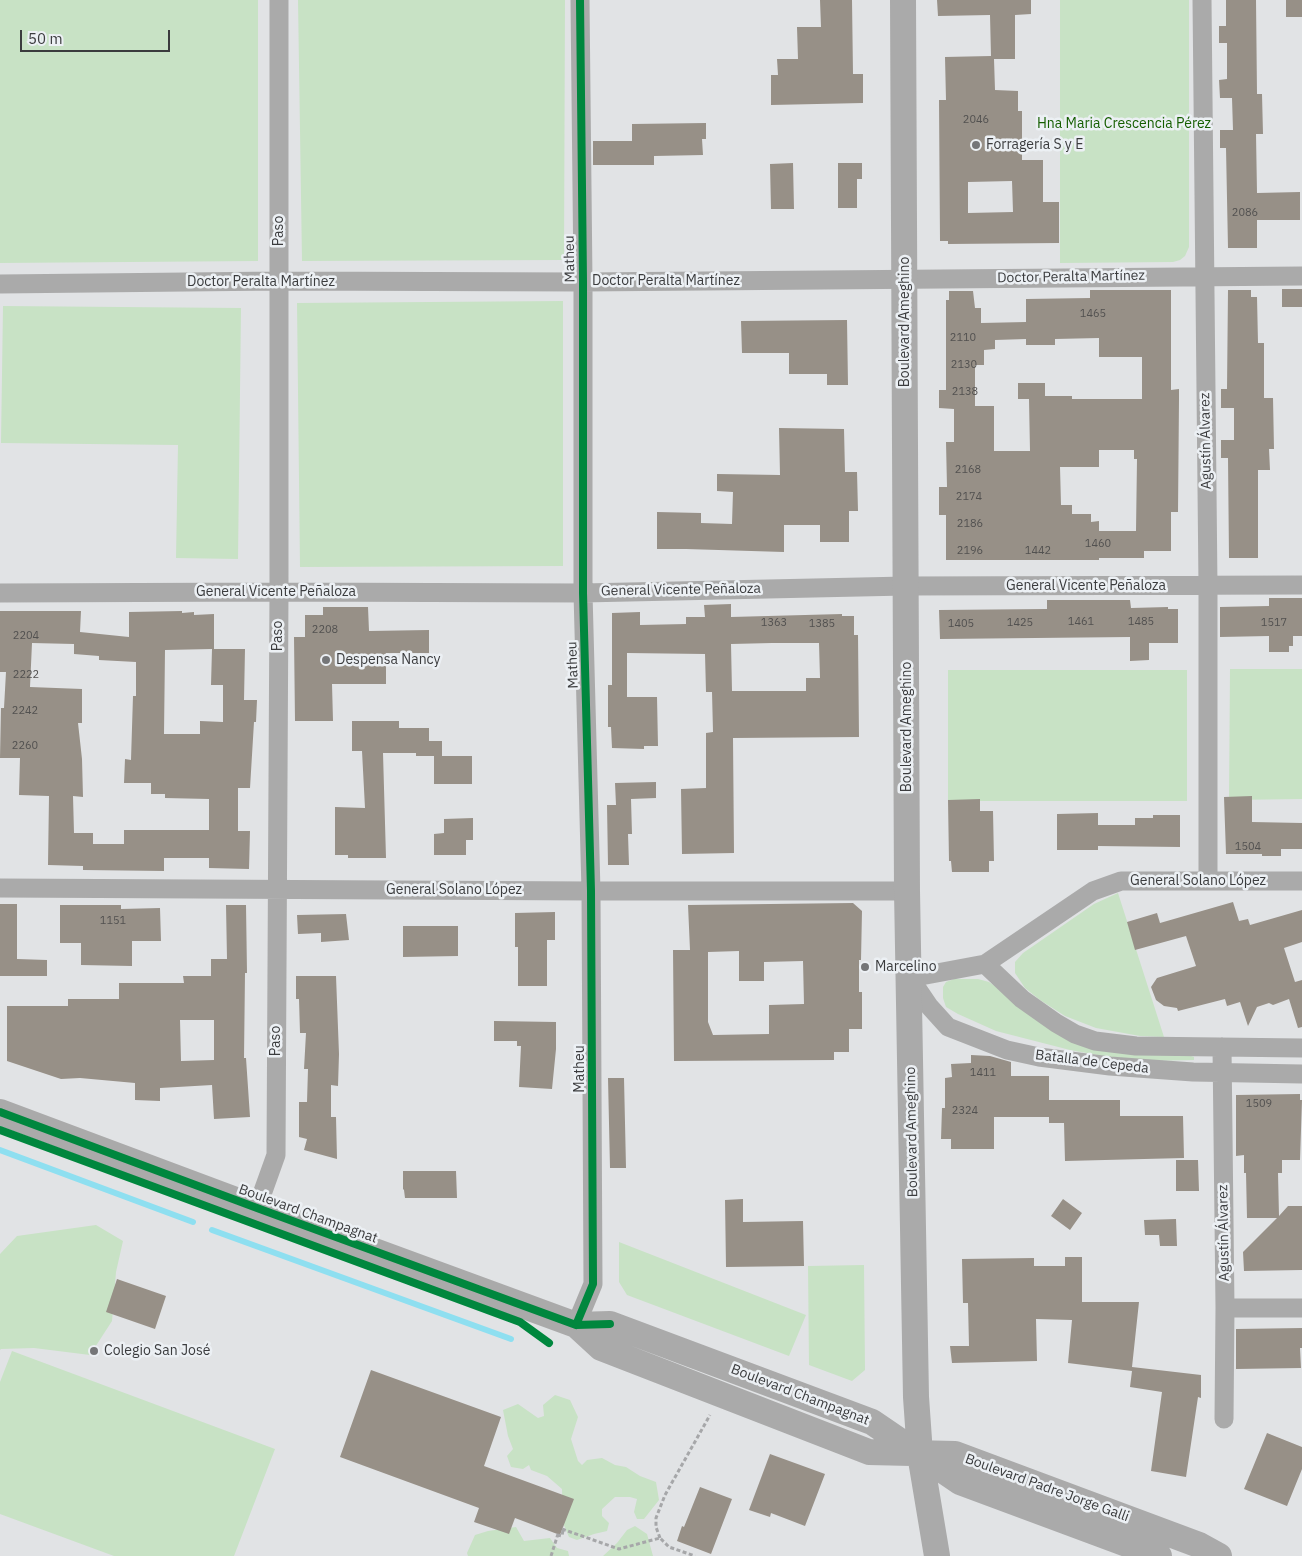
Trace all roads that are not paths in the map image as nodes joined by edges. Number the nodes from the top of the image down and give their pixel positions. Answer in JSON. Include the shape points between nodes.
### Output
{"nodes":[{"id":1,"x":279,"y":0,"type":"edge"},
{"id":2,"x":580,"y":0,"type":"edge"},
{"id":3,"x":903,"y":0,"type":"edge"},
{"id":4,"x":1202,"y":0,"type":"edge"},
{"id":5,"x":1204,"y":276,"type":"junction"},
{"id":6,"x":1302,"y":276,"type":"edge"},
{"id":7,"x":905,"y":279,"type":"junction"},
{"id":8,"x":279,"y":281,"type":"junction"},
{"id":9,"x":583,"y":282,"type":"junction"},
{"id":10,"x":0,"y":284,"type":"edge"},
{"id":11,"x":1302,"y":585,"type":"edge"},
{"id":12,"x":906,"y":586,"type":"junction"},
{"id":13,"x":1208,"y":586,"type":"junction"},
{"id":14,"x":278,"y":592,"type":"junction"},
{"id":15,"x":583,"y":592,"type":"junction"},
{"id":16,"x":0,"y":593,"type":"edge"},
{"id":17,"x":1302,"y":881,"type":"edge"},
{"id":18,"x":1208,"y":882,"type":"junction"},
{"id":19,"x":0,"y":888,"type":"edge"},
{"id":20,"x":276,"y":889,"type":"junction"},
{"id":21,"x":591,"y":891,"type":"junction"},
{"id":22,"x":907,"y":891,"type":"junction"},
{"id":23,"x":985,"y":964,"type":"junction"},
{"id":24,"x":910,"y":978,"type":"junction"},
{"id":25,"x":1222,"y":1047,"type":"junction"},
{"id":26,"x":1302,"y":1048,"type":"edge"},
{"id":27,"x":1222,"y":1073,"type":"junction"},
{"id":28,"x":1302,"y":1074,"type":"edge"},
{"id":29,"x":0,"y":1112,"type":"edge"},
{"id":30,"x":257,"y":1208,"type":"junction"},
{"id":31,"x":1225,"y":1308,"type":"junction"},
{"id":32,"x":1302,"y":1308,"type":"edge"},
{"id":33,"x":576,"y":1325,"type":"junction"},
{"id":34,"x":1224,"y":1419,"type":"dead end"},
{"id":35,"x":920,"y":1454,"type":"junction"},
{"id":36,"x":1205,"y":1552,"type":"edge"},
{"id":37,"x":937,"y":1556,"type":"edge"},
{"id":38,"x":1160,"y":1556,"type":"edge"}],
"edges":[{"from":1,"to":8,"type":"street","name":"Paso"},
{"from":2,"to":9,"type":"street","name":"Matheu"},
{"from":3,"to":7,"type":"main road","name":"Boulevard Ameghino"},
{"from":4,"to":5,"type":"street","name":"Agustín Álvarez"},
{"from":5,"to":6,"type":"street","name":"Doctor Peralta Martínez"},
{"from":5,"to":7,"type":"street","name":"Doctor Peralta Martínez"},
{"from":5,"to":13,"type":"street","name":"Agustín Álvarez"},
{"from":7,"to":9,"type":"street","name":"Doctor Peralta Martínez"},
{"from":7,"to":12,"type":"main road","name":"Boulevard Ameghino"},
{"from":8,"to":9,"type":"street","name":"Doctor Peralta Martínez"},
{"from":8,"to":10,"type":"street","name":"Doctor Peralta Martínez"},
{"from":8,"to":14,"type":"street","name":"Paso"},
{"from":9,"to":15,"type":"street","name":"Matheu"},
{"from":11,"to":13,"type":"street","name":"General Vicente Peñaloza"},
{"from":12,"to":13,"type":"street","name":"General Vicente Peñaloza"},
{"from":12,"to":15,"type":"street","name":"General Vicente Peñaloza"},
{"from":12,"to":22,"type":"main road","name":"Boulevard Ameghino"},
{"from":13,"to":18,"type":"street","name":"Agustín Álvarez"},
{"from":14,"to":15,"type":"street","name":"General Vicente Peñaloza"},
{"from":14,"to":16,"type":"street","name":"General Vicente Peñaloza"},
{"from":14,"to":20,"type":"street","name":"Paso"},
{"from":15,"to":21,"type":"street","name":"Matheu"},
{"from":17,"to":18,"type":"street","name":"General Solano López"},
{"from":18,"to":23,"type":"street","name":"General Solano López","via":[[1121,881],[1092,890]]},
{"from":19,"to":20,"type":"street","name":"General Solano López"},
{"from":20,"to":21,"type":"street","name":"General Solano López"},
{"from":20,"to":30,"type":"street","name":"Paso","via":[[276,1155]]},
{"from":21,"to":22,"type":"street","name":"General Solano López"},
{"from":21,"to":33,"type":"street","name":"Matheu","via":[[593,1284]]},
{"from":22,"to":24,"type":"main road","name":"Boulevard Ameghino"},
{"from":23,"to":24,"type":"street","name":"General Solano López"},
{"from":23,"to":25,"type":"street","name":"Batalla de Cepeda","via":[[1022,999],[1074,1034],[1095,1041],[1136,1046]]},
{"from":24,"to":27,"type":"street","name":"Batalla de Cepeda","via":[[948,1027],[1007,1050],[1110,1066]]},
{"from":24,"to":35,"type":"main road","name":"Boulevard Ameghino","via":[[916,1396]]},
{"from":25,"to":26,"type":"street","name":"Batalla de Cepeda"},
{"from":25,"to":27,"type":"street","name":"Agustín Álvarez"},
{"from":27,"to":28,"type":"street","name":"Batalla de Cepeda"},
{"from":27,"to":31,"type":"street","name":"Agustín Álvarez"},
{"from":29,"to":30,"type":"main road","name":"Boulevard Champagnat"},
{"from":30,"to":33,"type":"main road","name":"Boulevard Champagnat"},
{"from":31,"to":32,"type":"street"},
{"from":31,"to":34,"type":"street","name":"Agustín Álvarez"},
{"from":33,"to":35,"type":"main road","name":"Boulevard Champagnat","via":[[610,1324],[620,1327],[872,1422]]},
{"from":33,"to":35,"type":"main road","name":"Boulevard Champagnat","via":[[601,1348],[869,1452]]},
{"from":35,"to":36,"type":"main road","name":"Boulevard Padre Jorge Galli","via":[[955,1454]]},
{"from":35,"to":37,"type":"main road","name":"Boulevard Ameghino"},
{"from":35,"to":38,"type":"main road","name":"Boulevard Padre Jorge Galli","via":[[960,1482]]}]}
